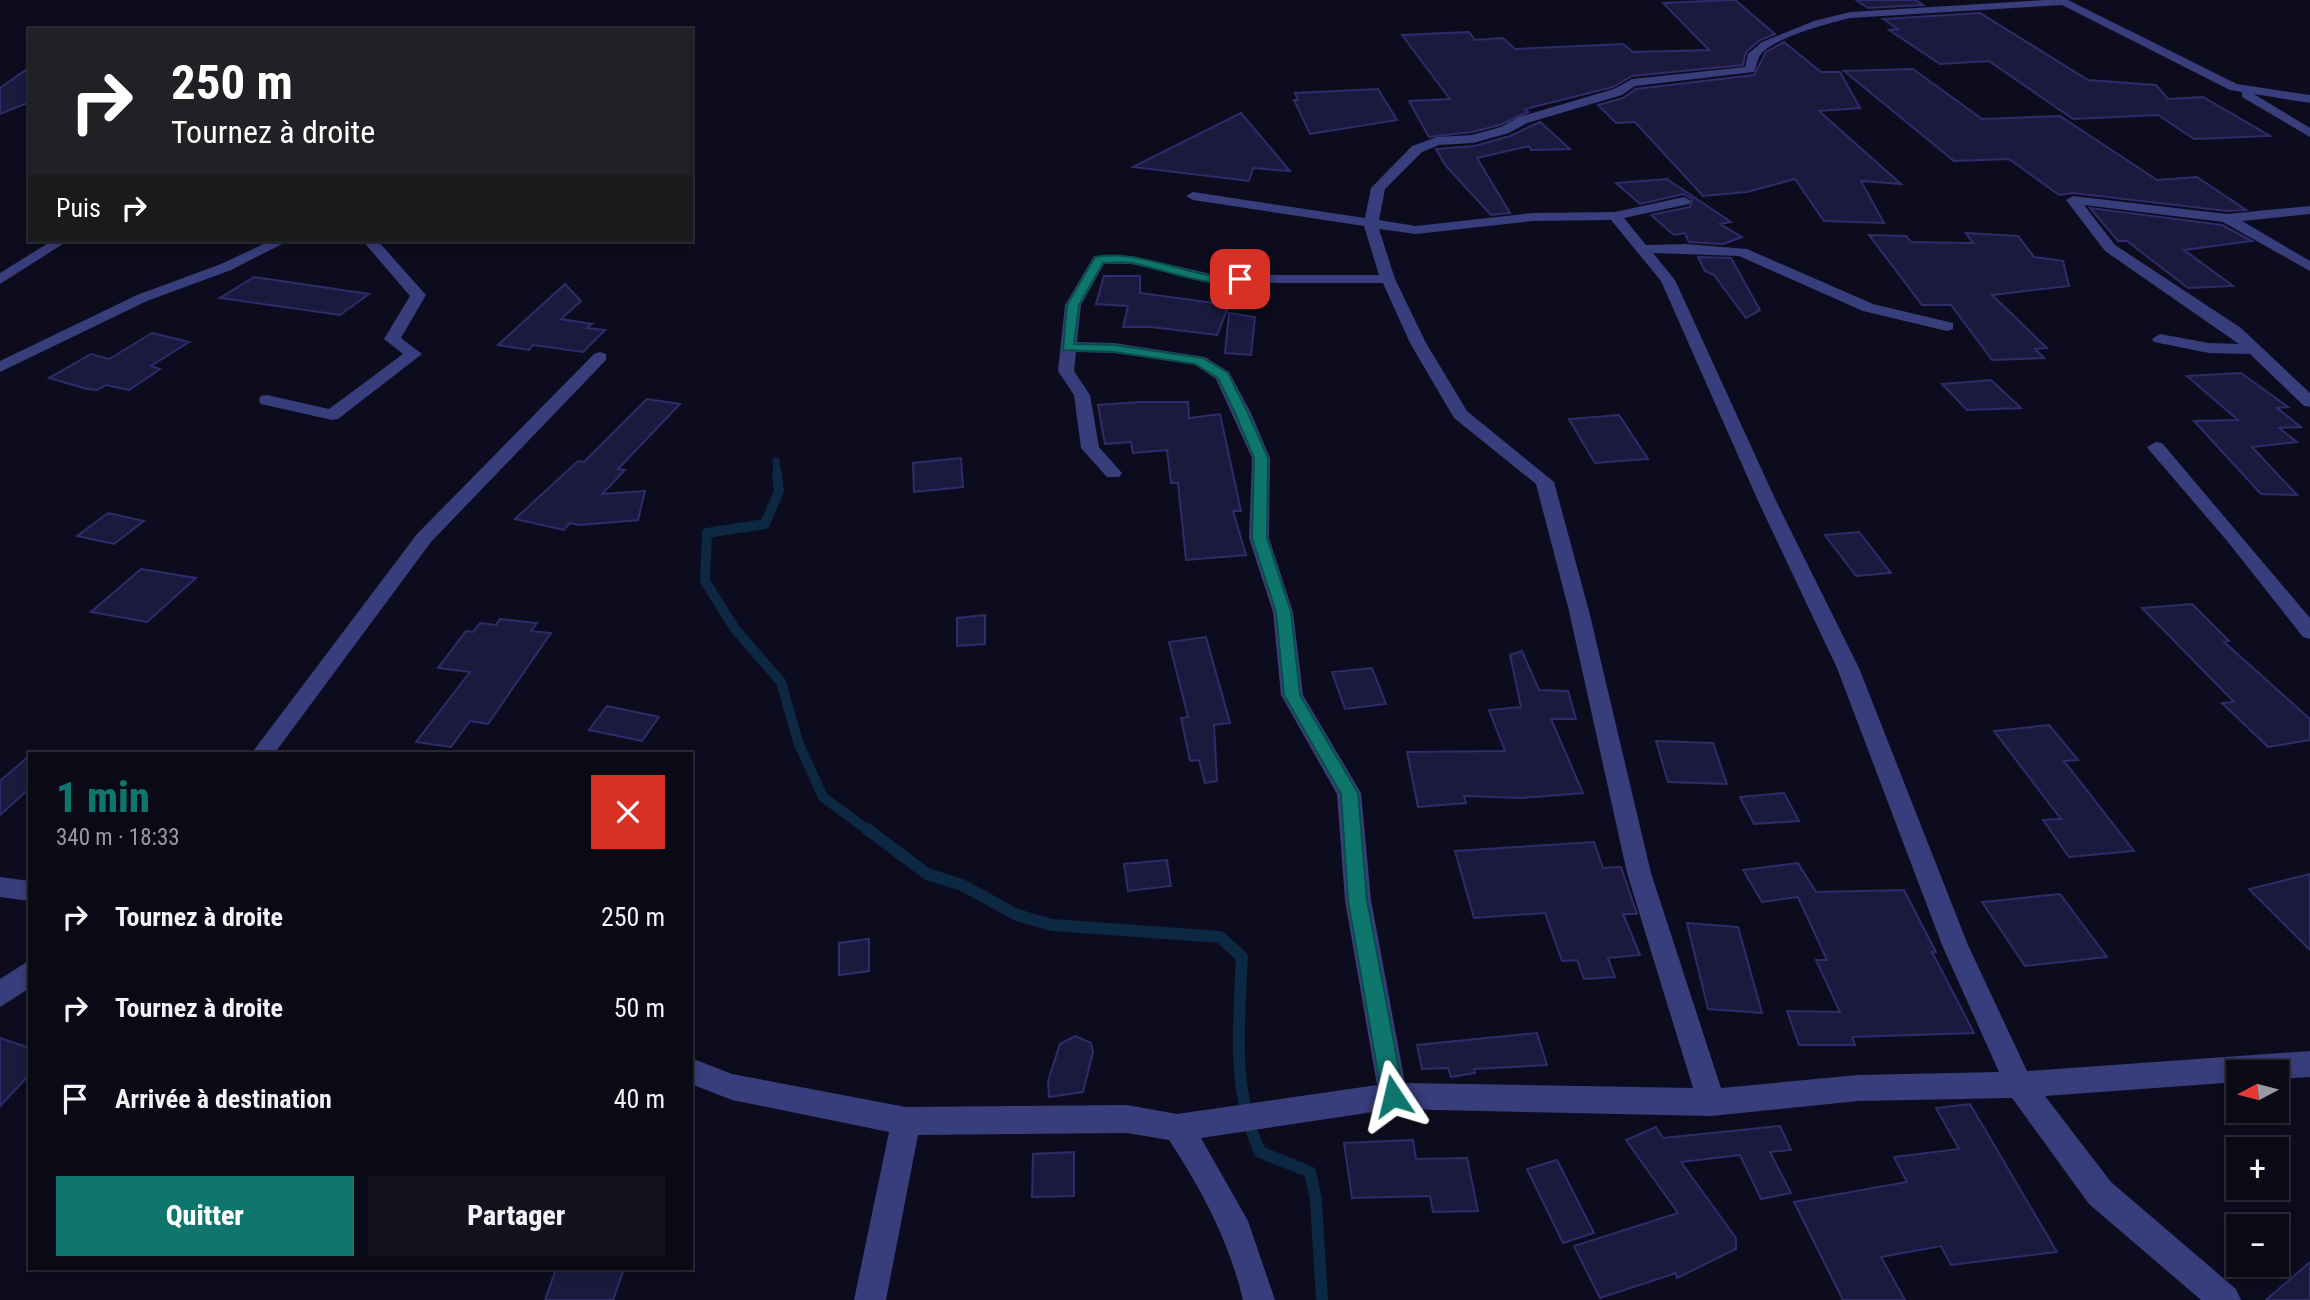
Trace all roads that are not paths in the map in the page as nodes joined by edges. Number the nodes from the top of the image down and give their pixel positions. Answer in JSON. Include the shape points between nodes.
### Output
{"nodes":[{"id":1,"x":2062,"y":1,"type":"edge"},
{"id":2,"x":2234,"y":87,"type":"junction"},
{"id":3,"x":2310,"y":99,"type":"edge"},
{"id":4,"x":2310,"y":133,"type":"edge"},
{"id":5,"x":1193,"y":197,"type":"dead end"},
{"id":6,"x":1684,"y":201,"type":"dead end"},
{"id":7,"x":2310,"y":210,"type":"edge"},
{"id":8,"x":1615,"y":216,"type":"junction"},
{"id":9,"x":2227,"y":218,"type":"junction"},
{"id":10,"x":1371,"y":225,"type":"junction"},
{"id":11,"x":59,"y":242,"type":"edge"},
{"id":12,"x":280,"y":242,"type":"edge"},
{"id":13,"x":371,"y":242,"type":"edge"},
{"id":14,"x":1642,"y":249,"type":"junction"},
{"id":15,"x":2310,"y":267,"type":"edge"},
{"id":16,"x":1388,"y":279,"type":"junction"},
{"id":17,"x":0,"y":280,"type":"edge"},
{"id":18,"x":1947,"y":326,"type":"dead end"},
{"id":19,"x":2161,"y":339,"type":"dead end"},
{"id":20,"x":1067,"y":347,"type":"junction"},
{"id":21,"x":2257,"y":349,"type":"junction"},
{"id":22,"x":600,"y":357,"type":"dead end"},
{"id":23,"x":0,"y":367,"type":"edge"},
{"id":24,"x":267,"y":400,"type":"dead end"},
{"id":25,"x":2310,"y":402,"type":"edge"},
{"id":26,"x":2156,"y":447,"type":"dead end"},
{"id":27,"x":1112,"y":472,"type":"dead end"},
{"id":28,"x":2310,"y":632,"type":"edge"},
{"id":29,"x":264,"y":752,"type":"edge"},
{"id":30,"x":0,"y":887,"type":"edge"},
{"id":31,"x":28,"y":891,"type":"edge"},
{"id":32,"x":28,"y":974,"type":"edge"},
{"id":33,"x":0,"y":995,"type":"edge"},
{"id":34,"x":2310,"y":1064,"type":"edge"},
{"id":35,"x":693,"y":1072,"type":"edge"},
{"id":36,"x":2019,"y":1085,"type":"junction"},
{"id":37,"x":1393,"y":1096,"type":"junction"},
{"id":38,"x":1712,"y":1102,"type":"junction"},
{"id":39,"x":906,"y":1121,"type":"junction"},
{"id":40,"x":1177,"y":1128,"type":"junction"},
{"id":41,"x":870,"y":1300,"type":"edge"},
{"id":42,"x":1259,"y":1300,"type":"edge"},
{"id":43,"x":2225,"y":1300,"type":"edge"}],
"edges":[{"from":1,"to":2,"type":"street"},
{"from":1,"to":10,"type":"street","via":[[1850,15],[1766,44],[1754,54],[1750,71],[1632,83],[1618,92],[1523,120],[1505,130],[1473,139],[1437,141],[1417,149],[1378,188]]},
{"from":2,"to":3,"type":"street"},
{"from":2,"to":4,"type":"street"},
{"from":5,"to":10,"type":"street"},
{"from":6,"to":8,"type":"street"},
{"from":7,"to":9,"type":"street"},
{"from":8,"to":10,"type":"street","via":[[1532,217],[1416,230]]},
{"from":8,"to":14,"type":"street"},
{"from":9,"to":15,"type":"street"},
{"from":9,"to":21,"type":"street","via":[[2073,200],[2110,248]]},
{"from":10,"to":16,"type":"street"},
{"from":11,"to":17,"type":"street"},
{"from":12,"to":23,"type":"street","via":[[142,298]]},
{"from":13,"to":24,"type":"street","via":[[418,295],[392,339],[414,354],[332,415]]},
{"from":14,"to":18,"type":"street","via":[[1742,252],[1868,308]]},
{"from":14,"to":36,"type":"street","via":[[1668,280],[1848,668],[1955,945]]},
{"from":16,"to":20,"type":"street","via":[[1216,279],[1130,260],[1099,260],[1073,305]]},
{"from":16,"to":38,"type":"street","via":[[1418,343],[1460,414],[1545,482],[1639,873]]},
{"from":19,"to":21,"type":"street","via":[[2210,348]]},
{"from":20,"to":27,"type":"street","via":[[1066,371],[1082,395],[1090,448]]},
{"from":20,"to":37,"type":"street","via":[[1114,348],[1199,360],[1223,376],[1242,413],[1261,458],[1259,538],[1283,612],[1292,695],[1349,793],[1358,900]]},
{"from":21,"to":25,"type":"street"},
{"from":22,"to":29,"type":"street","via":[[424,538]]},
{"from":26,"to":28,"type":"street"},
{"from":30,"to":31,"type":"street"},
{"from":32,"to":33,"type":"street"},
{"from":34,"to":36,"type":"street"},
{"from":35,"to":39,"type":"street","via":[[732,1087]]},
{"from":36,"to":38,"type":"street","via":[[1858,1087]]},
{"from":36,"to":43,"type":"street","via":[[2100,1193]]},
{"from":37,"to":38,"type":"street"},
{"from":37,"to":40,"type":"street"},
{"from":39,"to":40,"type":"street","via":[[1127,1119]]},
{"from":39,"to":41,"type":"street"},
{"from":40,"to":42,"type":"street","via":[[1207,1171],[1254,1274]]}]}
